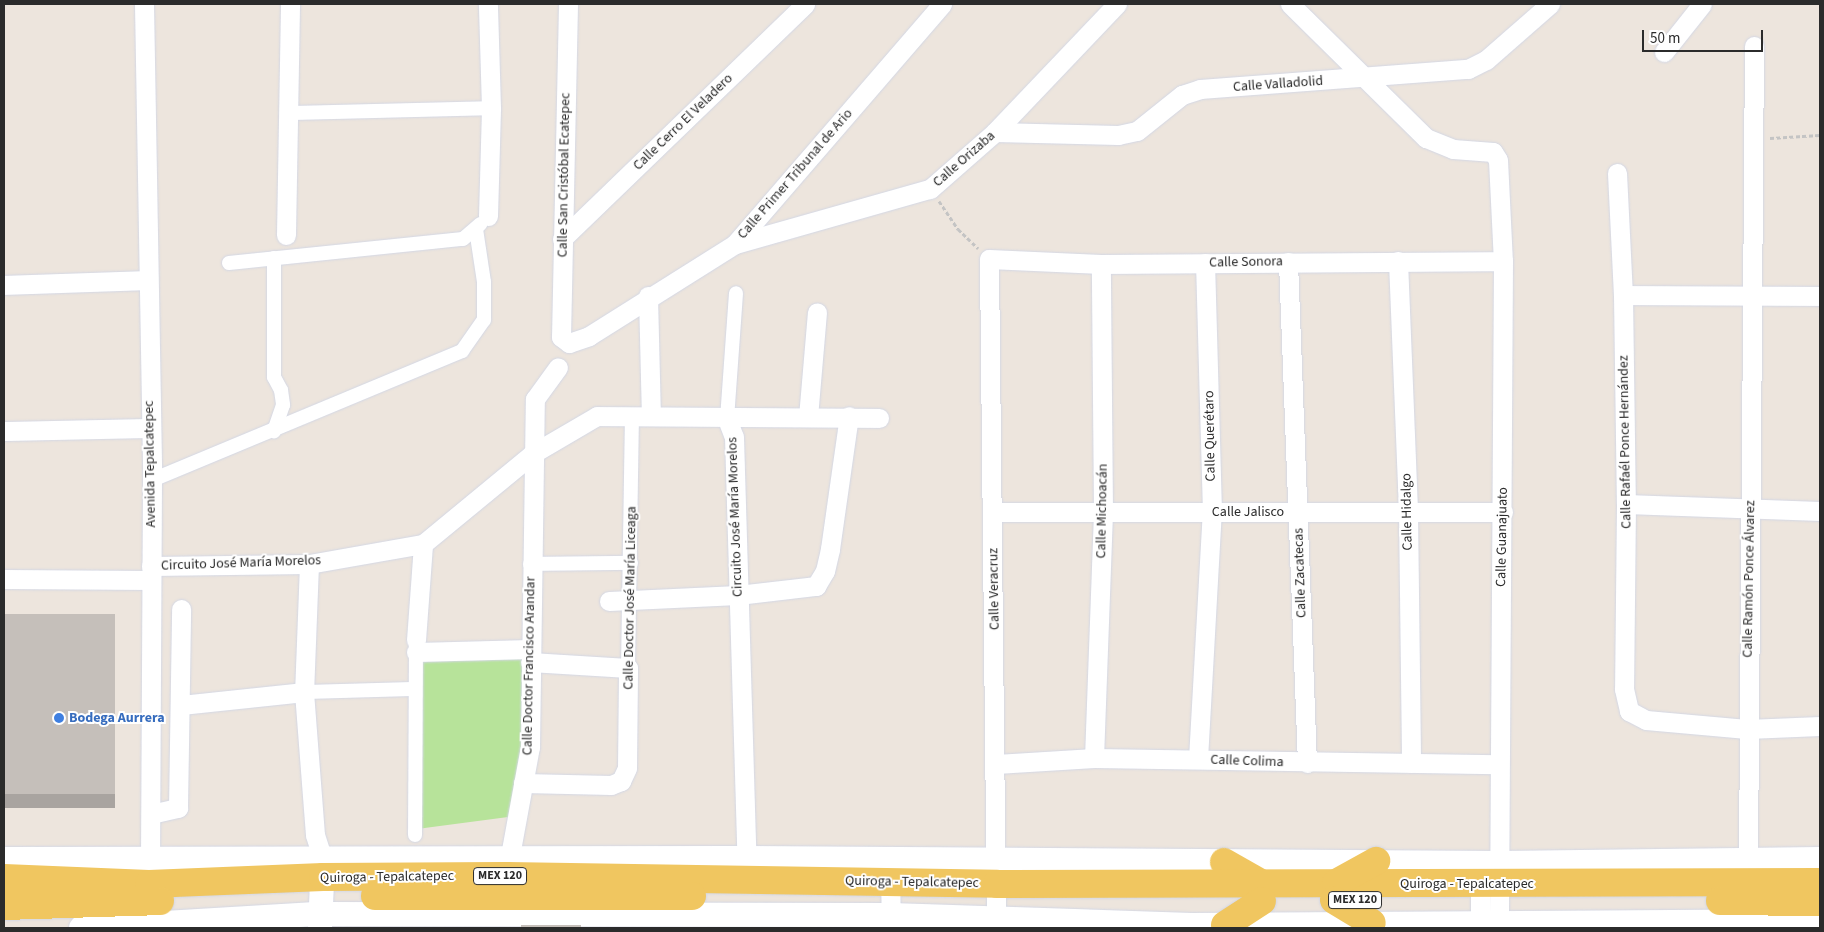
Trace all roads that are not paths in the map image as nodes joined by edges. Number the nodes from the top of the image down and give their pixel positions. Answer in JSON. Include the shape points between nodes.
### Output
{"nodes":[{"id":1,"x":144,"y":4,"type":"edge"},
{"id":2,"x":290,"y":4,"type":"edge"},
{"id":3,"x":488,"y":4,"type":"edge"},
{"id":4,"x":568,"y":4,"type":"edge"},
{"id":5,"x":805,"y":4,"type":"edge"},
{"id":6,"x":942,"y":4,"type":"edge"},
{"id":7,"x":1117,"y":4,"type":"edge"},
{"id":8,"x":1290,"y":4,"type":"edge"},
{"id":9,"x":1550,"y":4,"type":"edge"},
{"id":10,"x":1702,"y":4,"type":"edge"},
{"id":11,"x":1754,"y":46,"type":"dead end"},
{"id":12,"x":1664,"y":52,"type":"dead end"},
{"id":13,"x":1363,"y":77,"type":"junction"},
{"id":14,"x":491,"y":108,"type":"junction"},
{"id":15,"x":289,"y":113,"type":"junction"},
{"id":16,"x":995,"y":132,"type":"junction"},
{"id":17,"x":1617,"y":173,"type":"dead end"},
{"id":18,"x":482,"y":222,"type":"junction"},
{"id":19,"x":286,"y":235,"type":"dead end"},
{"id":20,"x":562,"y":239,"type":"junction"},
{"id":21,"x":735,"y":244,"type":"junction"},
{"id":22,"x":274,"y":258,"type":"junction"},
{"id":23,"x":989,"y":259,"type":"joint"},
{"id":24,"x":1398,"y":261,"type":"junction"},
{"id":25,"x":1503,"y":261,"type":"junction"},
{"id":26,"x":1288,"y":262,"type":"junction"},
{"id":27,"x":228,"y":263,"type":"dead end"},
{"id":28,"x":1205,"y":263,"type":"junction"},
{"id":29,"x":1101,"y":264,"type":"junction"},
{"id":30,"x":147,"y":280,"type":"junction"},
{"id":31,"x":4,"y":285,"type":"edge"},
{"id":32,"x":736,"y":293,"type":"dead end"},
{"id":33,"x":1623,"y":295,"type":"junction"},
{"id":34,"x":648,"y":296,"type":"junction"},
{"id":35,"x":1820,"y":296,"type":"edge"},
{"id":36,"x":1750,"y":297,"type":"junction"},
{"id":37,"x":818,"y":312,"type":"dead end"},
{"id":38,"x":569,"y":343,"type":"joint"},
{"id":39,"x":558,"y":367,"type":"dead end"},
{"id":40,"x":632,"y":415,"type":"junction"},
{"id":41,"x":651,"y":416,"type":"junction"},
{"id":42,"x":849,"y":416,"type":"junction"},
{"id":43,"x":808,"y":417,"type":"junction"},
{"id":44,"x":879,"y":418,"type":"dead end"},
{"id":45,"x":728,"y":419,"type":"junction"},
{"id":46,"x":150,"y":428,"type":"junction"},
{"id":47,"x":4,"y":431,"type":"edge"},
{"id":48,"x":274,"y":431,"type":"junction"},
{"id":49,"x":532,"y":454,"type":"junction"},
{"id":50,"x":152,"y":480,"type":"junction"},
{"id":51,"x":1626,"y":504,"type":"junction"},
{"id":52,"x":1750,"y":509,"type":"junction"},
{"id":53,"x":1408,"y":511,"type":"junction"},
{"id":54,"x":1820,"y":511,"type":"edge"},
{"id":55,"x":994,"y":512,"type":"junction"},
{"id":56,"x":1103,"y":512,"type":"junction"},
{"id":57,"x":1212,"y":512,"type":"junction"},
{"id":58,"x":1298,"y":512,"type":"junction"},
{"id":59,"x":1503,"y":512,"type":"junction"},
{"id":60,"x":423,"y":544,"type":"junction"},
{"id":61,"x":631,"y":563,"type":"junction"},
{"id":62,"x":308,"y":564,"type":"junction"},
{"id":63,"x":530,"y":564,"type":"junction"},
{"id":64,"x":151,"y":573,"type":"junction"},
{"id":65,"x":4,"y":579,"type":"edge"},
{"id":66,"x":738,"y":595,"type":"junction"},
{"id":67,"x":631,"y":599,"type":"junction"},
{"id":68,"x":609,"y":601,"type":"dead end"},
{"id":69,"x":181,"y":609,"type":"dead end"},
{"id":70,"x":416,"y":646,"type":"junction"},
{"id":71,"x":530,"y":655,"type":"junction"},
{"id":72,"x":628,"y":668,"type":"junction"},
{"id":73,"x":414,"y":688,"type":"junction"},
{"id":74,"x":304,"y":692,"type":"junction"},
{"id":75,"x":181,"y":705,"type":"junction"},
{"id":76,"x":1820,"y":726,"type":"edge"},
{"id":77,"x":1747,"y":729,"type":"junction"},
{"id":78,"x":1094,"y":758,"type":"junction"},
{"id":79,"x":1198,"y":759,"type":"junction"},
{"id":80,"x":1411,"y":763,"type":"junction"},
{"id":81,"x":996,"y":764,"type":"junction"},
{"id":82,"x":1306,"y":764,"type":"junction"},
{"id":83,"x":1498,"y":764,"type":"junction"},
{"id":84,"x":524,"y":783,"type":"junction"},
{"id":85,"x":151,"y":814,"type":"junction"},
{"id":86,"x":415,"y":835,"type":"dead end"},
{"id":87,"x":1820,"y":859,"type":"edge"},
{"id":88,"x":4,"y":860,"type":"edge"},
{"id":89,"x":1376,"y":860,"type":"junction"},
{"id":90,"x":1748,"y":860,"type":"junction"},
{"id":91,"x":1224,"y":862,"type":"junction"},
{"id":92,"x":508,"y":868,"type":"junction"},
{"id":93,"x":747,"y":868,"type":"junction"},
{"id":94,"x":4,"y":878,"type":"edge"},
{"id":95,"x":1820,"y":882,"type":"edge"},
{"id":96,"x":997,"y":890,"type":"junction"},
{"id":97,"x":150,"y":892,"type":"junction"},
{"id":98,"x":1262,"y":892,"type":"junction"},
{"id":99,"x":1333,"y":893,"type":"junction"},
{"id":100,"x":308,"y":895,"type":"edge"},
{"id":101,"x":596,"y":895,"type":"edge"},
{"id":102,"x":890,"y":896,"type":"edge"},
{"id":103,"x":1488,"y":896,"type":"edge"},
{"id":104,"x":1820,"y":902,"type":"edge"},
{"id":105,"x":4,"y":906,"type":"edge"},
{"id":106,"x":1820,"y":921,"type":"edge"},
{"id":107,"x":1372,"y":923,"type":"junction"},
{"id":108,"x":1225,"y":925,"type":"junction"},
{"id":109,"x":1765,"y":926,"type":"edge"},
{"id":110,"x":1185,"y":927,"type":"edge"},
{"id":111,"x":81,"y":928,"type":"edge"}],
"edges":[{"from":1,"to":30,"type":"street","name":"Avenida Tepalcatepec"},
{"from":2,"to":15,"type":"street"},
{"from":3,"to":14,"type":"street"},
{"from":4,"to":20,"type":"street","name":"Calle San Cristóbal Ecatepec"},
{"from":5,"to":20,"type":"street","name":"Calle Cerro El Veladero"},
{"from":6,"to":21,"type":"street","name":"Calle Primer Tribunal de Ario"},
{"from":7,"to":16,"type":"street","name":"Calle Orizaba"},
{"from":8,"to":13,"type":"street"},
{"from":9,"to":13,"type":"street","name":"Calle Valladolid","via":[[1486,60],[1468,69]]},
{"from":10,"to":12,"type":"street"},
{"from":11,"to":36,"type":"street","name":"Calle Ramón Ponce Álvarez"},
{"from":13,"to":16,"type":"street","name":"Calle Valladolid","via":[[1200,89],[1182,95],[1137,131],[1118,135]]},
{"from":13,"to":25,"type":"street","name":"Calle Guanajuato","via":[[1426,138],[1453,149],[1493,152],[1498,160]]},
{"from":14,"to":15,"type":"street"},
{"from":14,"to":18,"type":"street"},
{"from":15,"to":19,"type":"street"},
{"from":16,"to":21,"type":"street","name":"Calle Orizaba","via":[[930,189]]},
{"from":17,"to":33,"type":"street","name":"Calle Rafaél Ponce Hernández"},
{"from":18,"to":22,"type":"street","via":[[463,238]]},
{"from":18,"to":48,"type":"street","via":[[484,320],[462,351]]},
{"from":20,"to":38,"type":"street","name":"Calle San Cristóbal Ecatepec","via":[[561,336]]},
{"from":21,"to":34,"type":"street","name":"Calle Primer Tribunal de Ario"},
{"from":22,"to":27,"type":"street"},
{"from":22,"to":48,"type":"street","via":[[274,377],[281,390],[283,405]]},
{"from":23,"to":29,"type":"street","name":"Calle Sonora"},
{"from":23,"to":55,"type":"street","name":"Calle Veracruz"},
{"from":24,"to":25,"type":"street","name":"Calle Sonora"},
{"from":24,"to":26,"type":"street","name":"Calle Sonora"},
{"from":24,"to":53,"type":"street","name":"Calle Hidalgo"},
{"from":25,"to":59,"type":"street","name":"Calle Guanajuato"},
{"from":26,"to":28,"type":"street","name":"Calle Sonora"},
{"from":26,"to":58,"type":"street","name":"Calle Zacatecas"},
{"from":28,"to":29,"type":"street","name":"Calle Sonora"},
{"from":28,"to":57,"type":"street","name":"Calle Querétaro"},
{"from":29,"to":56,"type":"street","name":"Calle Michoacán"},
{"from":30,"to":31,"type":"street"},
{"from":30,"to":46,"type":"street","name":"Avenida Tepalcatepec"},
{"from":32,"to":45,"type":"street"},
{"from":33,"to":36,"type":"street"},
{"from":33,"to":51,"type":"street","name":"Calle Rafaél Ponce Hernández"},
{"from":34,"to":38,"type":"street","name":"Calle Primer Tribunal de Ario","via":[[589,336]]},
{"from":34,"to":41,"type":"street"},
{"from":35,"to":36,"type":"street"},
{"from":36,"to":52,"type":"street","name":"Calle Ramón Ponce Álvarez"},
{"from":37,"to":43,"type":"street"},
{"from":39,"to":49,"type":"street","name":"Calle Doctor Francisco Arandar","via":[[535,399]]},
{"from":40,"to":41,"type":"street","name":"Circuito José María Morelos"},
{"from":40,"to":49,"type":"street","name":"Circuito José María Morelos","via":[[598,416]]},
{"from":40,"to":61,"type":"street","name":"Calle Doctor José María Liceaga"},
{"from":41,"to":45,"type":"street","name":"Circuito José María Morelos"},
{"from":42,"to":43,"type":"street"},
{"from":42,"to":44,"type":"street"},
{"from":42,"to":66,"type":"street","via":[[830,549],[825,571],[816,586]]},
{"from":43,"to":45,"type":"street"},
{"from":45,"to":66,"type":"street","name":"Circuito José María Morelos","via":[[734,437]]},
{"from":46,"to":47,"type":"street"},
{"from":46,"to":50,"type":"street","name":"Avenida Tepalcatepec"},
{"from":48,"to":50,"type":"street"},
{"from":49,"to":60,"type":"street","name":"Circuito José María Morelos"},
{"from":49,"to":63,"type":"street","name":"Calle Doctor Francisco Arandar"},
{"from":50,"to":64,"type":"street","name":"Avenida Tepalcatepec"},
{"from":51,"to":52,"type":"street"},
{"from":51,"to":77,"type":"street","name":"Calle Rafaél Ponce Hernández","via":[[1624,689],[1629,710],[1646,720]]},
{"from":52,"to":54,"type":"street"},
{"from":52,"to":77,"type":"street","name":"Calle Ramón Ponce Álvarez"},
{"from":53,"to":58,"type":"street","name":"Calle Jalisco"},
{"from":53,"to":59,"type":"street","name":"Calle Jalisco"},
{"from":53,"to":80,"type":"street","name":"Calle Hidalgo"},
{"from":55,"to":56,"type":"street","name":"Calle Jalisco"},
{"from":55,"to":81,"type":"street","name":"Calle Veracruz"},
{"from":56,"to":57,"type":"street","name":"Calle Jalisco"},
{"from":56,"to":78,"type":"street","name":"Calle Michoacán"},
{"from":57,"to":58,"type":"street","name":"Calle Jalisco"},
{"from":57,"to":79,"type":"street","name":"Calle Querétaro"},
{"from":58,"to":82,"type":"street","name":"Calle Zacatecas"},
{"from":59,"to":83,"type":"street","name":"Calle Guanajuato"},
{"from":60,"to":62,"type":"street","name":"Circuito José María Morelos"},
{"from":60,"to":70,"type":"street"},
{"from":61,"to":63,"type":"street"},
{"from":61,"to":67,"type":"street","name":"Calle Doctor José María Liceaga"},
{"from":62,"to":64,"type":"street","name":"Circuito José María Morelos"},
{"from":62,"to":74,"type":"street"},
{"from":63,"to":71,"type":"street","name":"Calle Doctor Francisco Arandar"},
{"from":64,"to":65,"type":"street","name":"Circuito José María Morelos"},
{"from":64,"to":85,"type":"street","name":"Avenida Tepalcatepec"},
{"from":66,"to":67,"type":"street"},
{"from":66,"to":93,"type":"street","name":"Circuito José María Morelos"},
{"from":67,"to":68,"type":"street"},
{"from":67,"to":72,"type":"street","name":"Calle Doctor José María Liceaga"},
{"from":69,"to":75,"type":"street"},
{"from":70,"to":71,"type":"street"},
{"from":70,"to":73,"type":"street"},
{"from":71,"to":72,"type":"street"},
{"from":71,"to":84,"type":"street","name":"Calle Doctor Francisco Arandar","via":[[530,746]]},
{"from":72,"to":84,"type":"street","name":"Calle Doctor José María Liceaga","via":[[627,768],[621,781],[611,785]]},
{"from":73,"to":74,"type":"street"},
{"from":73,"to":86,"type":"street"},
{"from":74,"to":75,"type":"street"},
{"from":74,"to":100,"type":"street","via":[[314,835]]},
{"from":75,"to":85,"type":"street","via":[[178,808]]},
{"from":76,"to":77,"type":"street"},
{"from":77,"to":90,"type":"street","name":"Calle Ramón Ponce Álvarez"},
{"from":78,"to":79,"type":"street","name":"Calle Colima"},
{"from":78,"to":81,"type":"street","name":"Calle Colima"},
{"from":79,"to":82,"type":"street","name":"Calle Colima"},
{"from":80,"to":82,"type":"street","name":"Calle Colima"},
{"from":80,"to":83,"type":"street","name":"Calle Colima"},
{"from":81,"to":96,"type":"street","name":"Calle Veracruz"},
{"from":83,"to":103,"type":"street","name":"Calle Guanajuato"},
{"from":84,"to":92,"type":"street","name":"Calle Doctor Francisco Arandar"},
{"from":85,"to":97,"type":"street","name":"Avenida Tepalcatepec"},
{"from":87,"to":90,"type":"street"},
{"from":88,"to":97,"type":"street"},
{"from":89,"to":91,"type":"street"},
{"from":89,"to":99,"type":"main road"},
{"from":89,"to":103,"type":"street"},
{"from":90,"to":103,"type":"street"},
{"from":91,"to":96,"type":"street"},
{"from":91,"to":98,"type":"main road"},
{"from":92,"to":100,"type":"main road","name":"Quiroga - Tepalcatepec","number":"MEX 120"},
{"from":92,"to":101,"type":"main road","name":"Quiroga - Tepalcatepec","number":"MEX 120"},
{"from":93,"to":101,"type":"main road","name":"Quiroga - Tepalcatepec","number":"MEX 120"},
{"from":93,"to":102,"type":"main road","name":"Quiroga - Tepalcatepec","number":"MEX 120"},
{"from":94,"to":97,"type":"main road","name":"Quiroga - Tepalcatepec","number":"MEX 120"},
{"from":95,"to":103,"type":"main road","name":"Quiroga - Tepalcatepec","number":"MEX 120"},
{"from":96,"to":98,"type":"main road","name":"Quiroga - Tepalcatepec","number":"MEX 120"},
{"from":96,"to":102,"type":"main road","name":"Quiroga - Tepalcatepec","number":"MEX 120"},
{"from":96,"to":110,"type":"street"},
{"from":97,"to":100,"type":"main road","name":"Quiroga - Tepalcatepec","number":"MEX 120"},
{"from":97,"to":100,"type":"street"},
{"from":97,"to":105,"type":"main road","name":"Quiroga - Tepalcatepec","number":"MEX 120"},
{"from":97,"to":111,"type":"street"},
{"from":98,"to":99,"type":"main road","name":"Quiroga - Tepalcatepec","number":"MEX 120"},
{"from":98,"to":108,"type":"main road"},
{"from":99,"to":103,"type":"main road","name":"Quiroga - Tepalcatepec","number":"MEX 120"},
{"from":99,"to":107,"type":"main road"},
{"from":100,"to":101,"type":"main road","name":"Quiroga - Tepalcatepec","number":"MEX 120"},
{"from":101,"to":102,"type":"main road","name":"Quiroga - Tepalcatepec","number":"MEX 120"},
{"from":103,"to":104,"type":"main road","name":"Quiroga - Tepalcatepec","number":"MEX 120"},
{"from":103,"to":107,"type":"street"},
{"from":103,"to":109,"type":"street"},
{"from":106,"to":109,"type":"street"},
{"from":107,"to":108,"type":"street"},
{"from":108,"to":110,"type":"street"}]}
